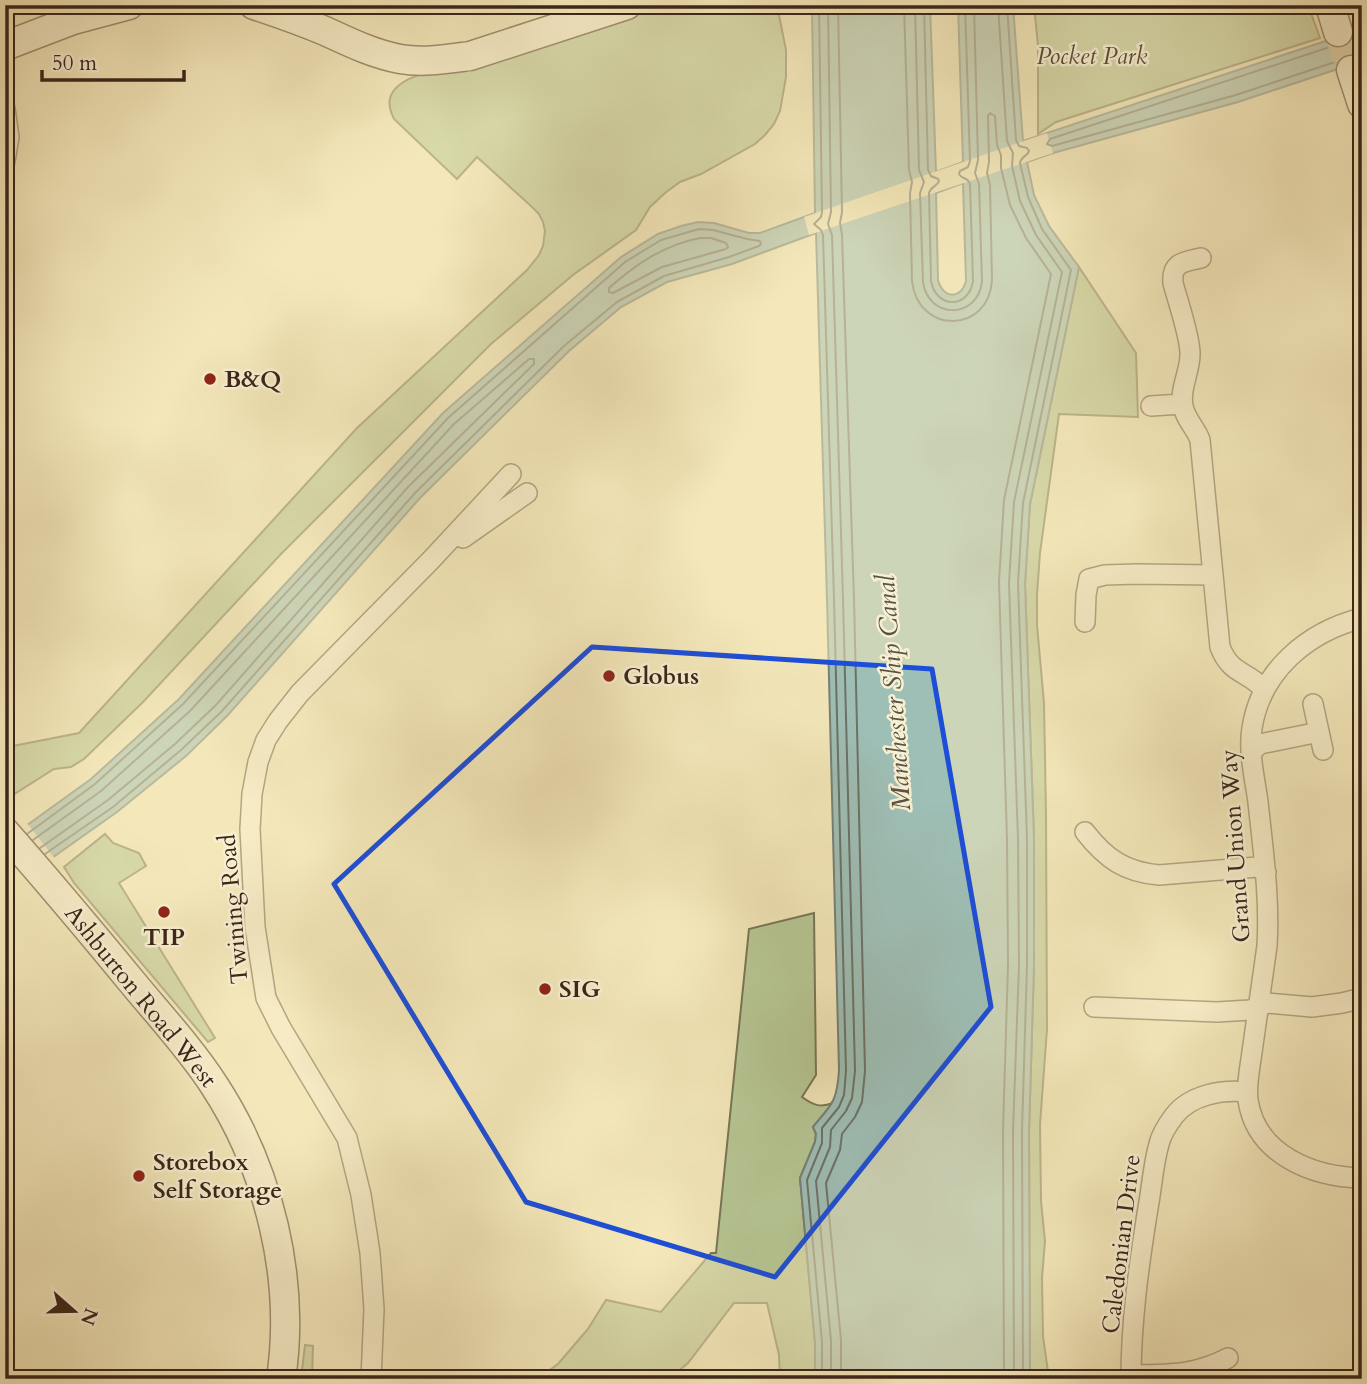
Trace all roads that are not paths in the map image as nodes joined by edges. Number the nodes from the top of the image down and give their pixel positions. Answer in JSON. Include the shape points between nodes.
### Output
{"nodes":[{"id":1,"x":129,"y":5,"type":"edge"},
{"id":2,"x":254,"y":5,"type":"edge"},
{"id":3,"x":627,"y":5,"type":"edge"},
{"id":4,"x":1330,"y":5,"type":"edge"},
{"id":5,"x":1338,"y":32,"type":"tunnel mouth"},
{"id":6,"x":5,"y":46,"type":"edge"},
{"id":7,"x":1351,"y":70,"type":"tunnel mouth"},
{"id":8,"x":1362,"y":104,"type":"edge"},
{"id":9,"x":5,"y":109,"type":"edge"},
{"id":10,"x":5,"y":161,"type":"edge"},
{"id":11,"x":1201,"y":258,"type":"dead end"},
{"id":12,"x":1182,"y":404,"type":"junction"},
{"id":13,"x":1152,"y":406,"type":"dead end"},
{"id":14,"x":511,"y":474,"type":"dead end"},
{"id":15,"x":527,"y":493,"type":"dead end"},
{"id":16,"x":431,"y":560,"type":"junction"},
{"id":17,"x":1213,"y":575,"type":"junction"},
{"id":18,"x":1362,"y":618,"type":"edge"},
{"id":19,"x":1086,"y":622,"type":"dead end"},
{"id":20,"x":1264,"y":689,"type":"junction"},
{"id":21,"x":1313,"y":704,"type":"dead end"},
{"id":22,"x":1252,"y":751,"type":"junction"},
{"id":23,"x":5,"y":832,"type":"edge"},
{"id":24,"x":1085,"y":832,"type":"dead end"},
{"id":25,"x":1266,"y":872,"type":"junction"},
{"id":26,"x":1362,"y":998,"type":"edge"},
{"id":27,"x":1259,"y":1006,"type":"junction"},
{"id":28,"x":1094,"y":1007,"type":"dead end"},
{"id":29,"x":1247,"y":1092,"type":"junction"},
{"id":30,"x":1362,"y":1178,"type":"edge"},
{"id":31,"x":1228,"y":1358,"type":"dead end"},
{"id":32,"x":1203,"y":1374,"type":"edge"},
{"id":33,"x":1131,"y":1377,"type":"edge"},
{"id":34,"x":281,"y":1379,"type":"edge"},
{"id":35,"x":370,"y":1379,"type":"edge"}],
"edges":[{"from":1,"to":6,"type":"main road"},
{"from":2,"to":3,"type":"main road","via":[[380,54],[443,60]]},
{"from":4,"to":5,"type":"main road"},
{"from":7,"to":8,"type":"main road"},
{"from":9,"to":10,"type":"street","via":[[9,137]]},
{"from":11,"to":12,"type":"street","via":[[1180,263],[1172,275],[1190,349]]},
{"from":12,"to":13,"type":"street"},
{"from":12,"to":17,"type":"street","via":[[1200,440]]},
{"from":14,"to":16,"type":"street"},
{"from":15,"to":16,"type":"street"},
{"from":16,"to":35,"type":"street","name":"Twining Road","via":[[278,720],[258,762],[252,794],[255,927],[266,998],[347,1138],[361,1195],[374,1309]]},
{"from":17,"to":19,"type":"street","via":[[1097,576],[1089,579],[1087,587]]},
{"from":17,"to":20,"type":"street","via":[[1224,658]]},
{"from":18,"to":20,"type":"street","name":"Grand Union Way","via":[[1327,629],[1302,645],[1280,665]]},
{"from":20,"to":22,"type":"street","name":"Grand Union Way","via":[[1252,730]]},
{"from":21,"to":22,"type":"street","via":[[1321,741],[1261,744]]},
{"from":22,"to":25,"type":"street","name":"Grand Union Way"},
{"from":23,"to":34,"type":"main road","name":"Ashburton Road West","via":[[192,1054],[247,1147],[268,1207],[282,1270],[285,1332]]},
{"from":24,"to":25,"type":"street","via":[[1117,864],[1144,874],[1257,867]]},
{"from":25,"to":27,"type":"street","name":"Grand Union Way","via":[[1269,921]]},
{"from":26,"to":27,"type":"street","via":[[1312,1007]]},
{"from":27,"to":28,"type":"street","via":[[1217,1012]]},
{"from":27,"to":29,"type":"street","name":"Grand Union Way"},
{"from":29,"to":30,"type":"street","name":"Grand Union Way","via":[[1259,1132],[1283,1155],[1321,1173]]},
{"from":29,"to":33,"type":"street","name":"Caledonian Drive","via":[[1213,1094],[1187,1104],[1159,1142],[1138,1274]]},
{"from":31,"to":32,"type":"street"},
{"from":32,"to":33,"type":"street"}]}
